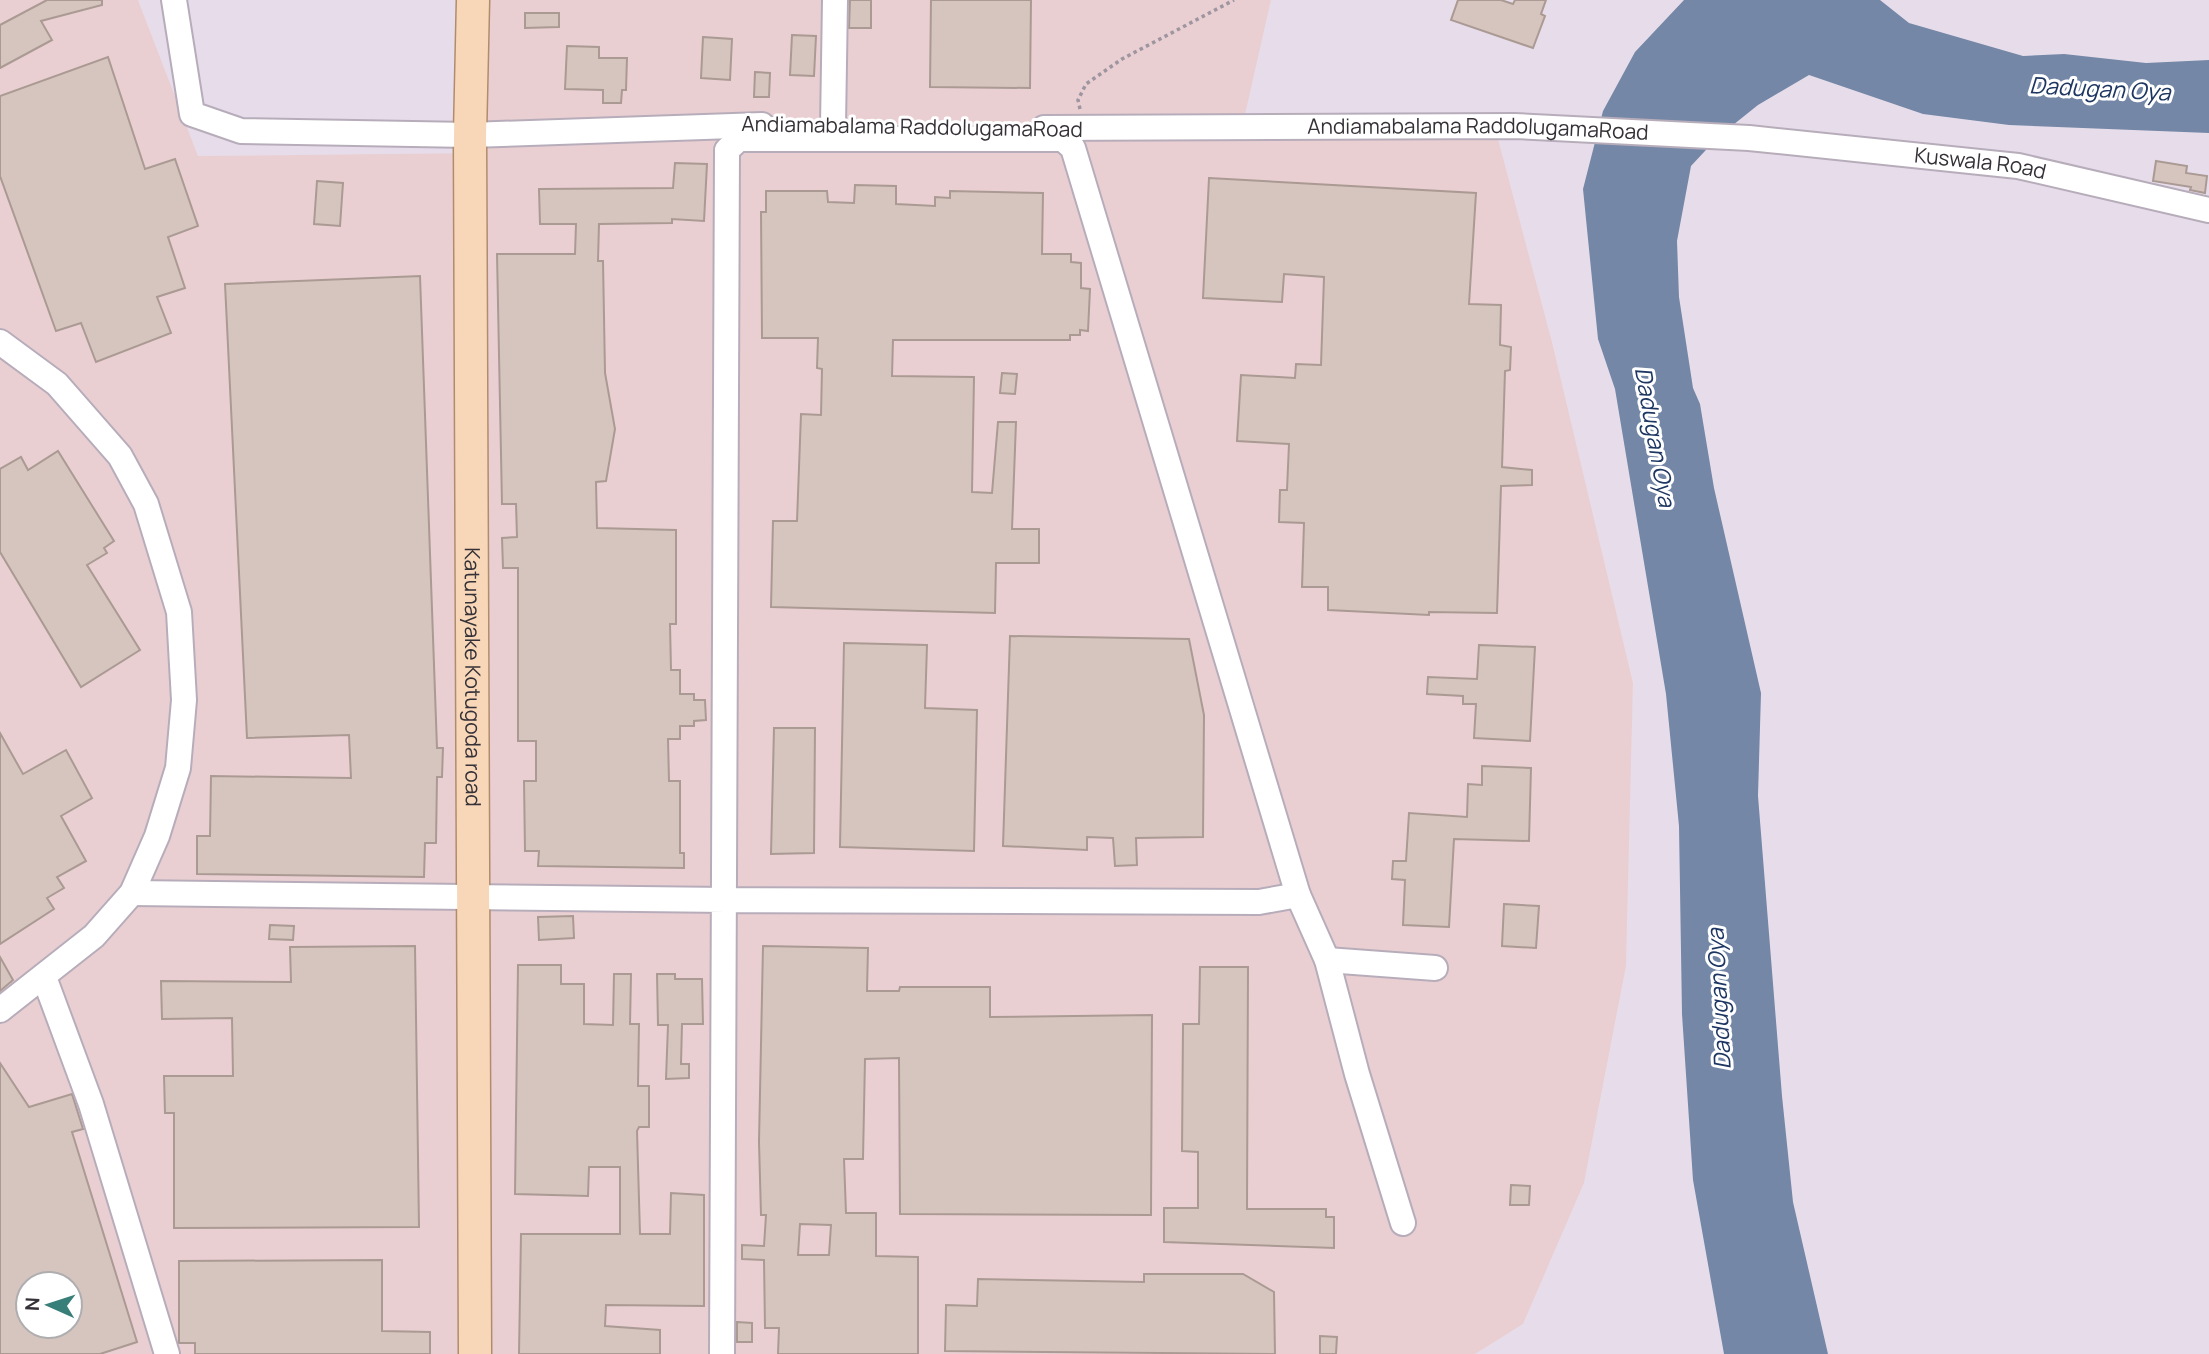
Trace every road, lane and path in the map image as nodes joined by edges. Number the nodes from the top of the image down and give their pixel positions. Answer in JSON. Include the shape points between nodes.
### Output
{"nodes":[{"id":1,"x":174,"y":0,"type":"edge"},
{"id":2,"x":473,"y":0,"type":"edge"},
{"id":3,"x":835,"y":0,"type":"edge"},
{"id":4,"x":1234,"y":0,"type":"edge"},
{"id":5,"x":833,"y":126,"type":"junction"},
{"id":6,"x":1086,"y":129,"type":"junction"},
{"id":7,"x":470,"y":135,"type":"junction"},
{"id":8,"x":1749,"y":138,"type":"joint"},
{"id":9,"x":2209,"y":210,"type":"edge"},
{"id":10,"x":0,"y":342,"type":"edge"},
{"id":11,"x":132,"y":893,"type":"junction"},
{"id":12,"x":1298,"y":895,"type":"junction"},
{"id":13,"x":473,"y":898,"type":"junction"},
{"id":14,"x":726,"y":900,"type":"junction"},
{"id":15,"x":1327,"y":960,"type":"junction"},
{"id":16,"x":1435,"y":968,"type":"dead end"},
{"id":17,"x":44,"y":977,"type":"junction"},
{"id":18,"x":0,"y":1010,"type":"edge"},
{"id":19,"x":1404,"y":1223,"type":"dead end"},
{"id":20,"x":167,"y":1354,"type":"edge"},
{"id":21,"x":475,"y":1354,"type":"edge"},
{"id":22,"x":722,"y":1354,"type":"edge"}],
"edges":[{"from":1,"to":7,"type":"street","name":"Andiamabalama RaddolugamaRoad","via":[[192,114],[241,131]]},
{"from":2,"to":7,"type":"main road","name":"Katunayake Kotugoda road"},
{"from":3,"to":5,"type":"street"},
{"from":4,"to":6,"type":"path","via":[[1122,59],[1086,84],[1078,100]]},
{"from":5,"to":6,"type":"street","name":"Andiamabalama RaddolugamaRoad"},
{"from":5,"to":7,"type":"street","name":"Andiamabalama RaddolugamaRoad","via":[[730,125]]},
{"from":6,"to":8,"type":"street","name":"Andiamabalama RaddolugamaRoad","via":[[1515,126]]},
{"from":7,"to":13,"type":"main road","name":"Katunayake Kotugoda road"},
{"from":8,"to":9,"type":"street","name":"Kuswala Road","via":[[2018,166]]},
{"from":10,"to":11,"type":"street","via":[[57,384],[120,456],[146,504],[179,612],[184,700],[178,768],[157,836]]},
{"from":11,"to":13,"type":"street"},
{"from":11,"to":17,"type":"street","via":[[94,936]]},
{"from":12,"to":14,"type":"street","via":[[1259,902]]},
{"from":12,"to":14,"type":"street","via":[[1073,148],[1063,139],[739,139],[727,150]]},
{"from":12,"to":15,"type":"street"},
{"from":13,"to":14,"type":"street"},
{"from":13,"to":21,"type":"main road","name":"Katunayake Kotugoda road"},
{"from":14,"to":22,"type":"street"},
{"from":15,"to":16,"type":"street"},
{"from":15,"to":19,"type":"street"},
{"from":17,"to":18,"type":"street"},
{"from":17,"to":20,"type":"street","via":[[92,1104]]}]}
